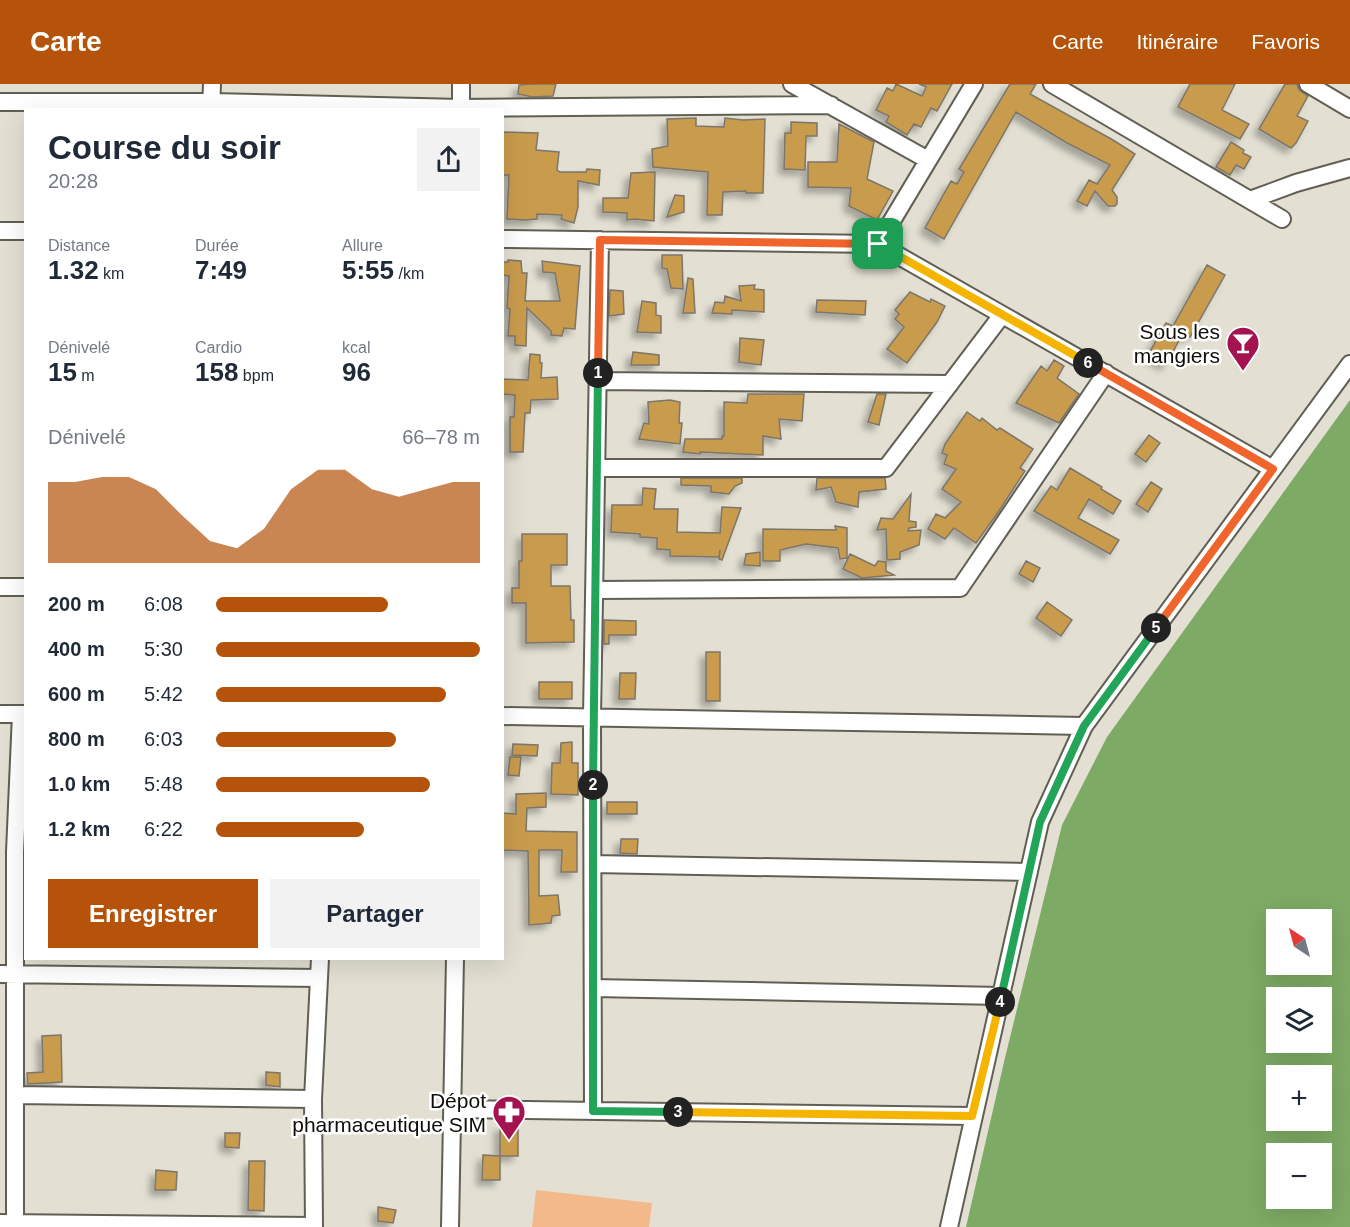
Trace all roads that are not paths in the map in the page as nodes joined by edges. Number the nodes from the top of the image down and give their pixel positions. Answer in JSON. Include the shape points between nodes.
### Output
{"nodes":[{"id":1,"x":212,"y":84,"type":"edge"},
{"id":2,"x":461,"y":84,"type":"edge"},
{"id":3,"x":792,"y":84,"type":"edge"},
{"id":4,"x":974,"y":84,"type":"edge"},
{"id":5,"x":1053,"y":84,"type":"edge"},
{"id":6,"x":1308,"y":84,"type":"edge"},
{"id":7,"x":0,"y":102,"type":"edge"},
{"id":8,"x":831,"y":105,"type":"junction"},
{"id":9,"x":211,"y":106,"type":"edge"},
{"id":10,"x":378,"y":108,"type":"edge"},
{"id":11,"x":461,"y":108,"type":"edge"},
{"id":12,"x":504,"y":109,"type":"edge"},
{"id":13,"x":1350,"y":109,"type":"edge"},
{"id":14,"x":928,"y":160,"type":"junction"},
{"id":15,"x":1350,"y":168,"type":"edge"},
{"id":16,"x":1250,"y":200,"type":"junction"},
{"id":17,"x":1282,"y":219,"type":"dead end"},
{"id":18,"x":0,"y":231,"type":"edge"},
{"id":19,"x":24,"y":231,"type":"edge"},
{"id":20,"x":504,"y":239,"type":"edge"},
{"id":21,"x":600,"y":240,"type":"junction"},
{"id":22,"x":878,"y":244,"type":"junction"},
{"id":23,"x":1002,"y":315,"type":"junction"},
{"id":24,"x":1350,"y":364,"type":"edge"},
{"id":25,"x":1106,"y":374,"type":"junction"},
{"id":26,"x":598,"y":381,"type":"junction"},
{"id":27,"x":950,"y":384,"type":"junction"},
{"id":28,"x":596,"y":468,"type":"junction"},
{"id":29,"x":1273,"y":469,"type":"junction"},
{"id":30,"x":0,"y":587,"type":"edge"},
{"id":31,"x":24,"y":587,"type":"edge"},
{"id":32,"x":594,"y":590,"type":"junction"},
{"id":33,"x":0,"y":714,"type":"edge"},
{"id":34,"x":23,"y":714,"type":"edge"},
{"id":35,"x":504,"y":716,"type":"edge"},
{"id":36,"x":592,"y":717,"type":"junction"},
{"id":37,"x":1084,"y":726,"type":"junction"},
{"id":38,"x":20,"y":852,"type":"edge"},
{"id":39,"x":593,"y":864,"type":"junction"},
{"id":40,"x":1029,"y":872,"type":"junction"},
{"id":41,"x":320,"y":960,"type":"edge"},
{"id":42,"x":455,"y":960,"type":"edge"},
{"id":43,"x":7,"y":974,"type":"edge"},
{"id":44,"x":319,"y":978,"type":"junction"},
{"id":45,"x":593,"y":988,"type":"junction"},
{"id":46,"x":1001,"y":996,"type":"junction"},
{"id":47,"x":16,"y":1095,"type":"junction"},
{"id":48,"x":313,"y":1099,"type":"junction"},
{"id":49,"x":452,"y":1109,"type":"junction"},
{"id":50,"x":593,"y":1111,"type":"junction"},
{"id":51,"x":972,"y":1116,"type":"junction"},
{"id":52,"x":8,"y":1223,"type":"edge"},
{"id":53,"x":95,"y":1226,"type":"edge"},
{"id":54,"x":314,"y":1227,"type":"edge"},
{"id":55,"x":450,"y":1227,"type":"edge"},
{"id":56,"x":949,"y":1227,"type":"edge"}],
"edges":[{"from":1,"to":9,"type":"street"},
{"from":2,"to":11,"type":"street"},
{"from":3,"to":8,"type":"street"},
{"from":4,"to":14,"type":"street"},
{"from":5,"to":16,"type":"street"},
{"from":6,"to":13,"type":"street"},
{"from":7,"to":9,"type":"street"},
{"from":8,"to":12,"type":"street"},
{"from":8,"to":14,"type":"street"},
{"from":9,"to":10,"type":"street"},
{"from":14,"to":22,"type":"street"},
{"from":15,"to":16,"type":"street"},
{"from":16,"to":17,"type":"street"},
{"from":18,"to":19,"type":"street"},
{"from":20,"to":21,"type":"street"},
{"from":21,"to":22,"type":"street"},
{"from":21,"to":26,"type":"street"},
{"from":22,"to":23,"type":"street"},
{"from":23,"to":25,"type":"street"},
{"from":23,"to":27,"type":"street"},
{"from":24,"to":29,"type":"street"},
{"from":25,"to":29,"type":"street"},
{"from":25,"to":32,"type":"street","via":[[960,588]]},
{"from":26,"to":27,"type":"street"},
{"from":26,"to":28,"type":"street"},
{"from":27,"to":28,"type":"street","via":[[886,468]]},
{"from":28,"to":32,"type":"street"},
{"from":29,"to":37,"type":"street"},
{"from":30,"to":31,"type":"street"},
{"from":32,"to":36,"type":"street"},
{"from":33,"to":34,"type":"street"},
{"from":34,"to":38,"type":"street"},
{"from":35,"to":36,"type":"street"},
{"from":36,"to":37,"type":"street"},
{"from":36,"to":39,"type":"street"},
{"from":37,"to":40,"type":"street","via":[[1040,822]]},
{"from":38,"to":43,"type":"street"},
{"from":39,"to":40,"type":"street"},
{"from":39,"to":45,"type":"street"},
{"from":40,"to":46,"type":"street"},
{"from":41,"to":44,"type":"street"},
{"from":42,"to":49,"type":"street"},
{"from":43,"to":44,"type":"street"},
{"from":43,"to":47,"type":"street"},
{"from":44,"to":48,"type":"street"},
{"from":45,"to":46,"type":"street"},
{"from":45,"to":50,"type":"street"},
{"from":46,"to":51,"type":"street"},
{"from":47,"to":48,"type":"street"},
{"from":47,"to":52,"type":"street"},
{"from":48,"to":54,"type":"street"},
{"from":49,"to":50,"type":"street"},
{"from":49,"to":55,"type":"street"},
{"from":50,"to":51,"type":"street"},
{"from":51,"to":56,"type":"street"},
{"from":52,"to":53,"type":"street"},
{"from":53,"to":54,"type":"street"}]}
